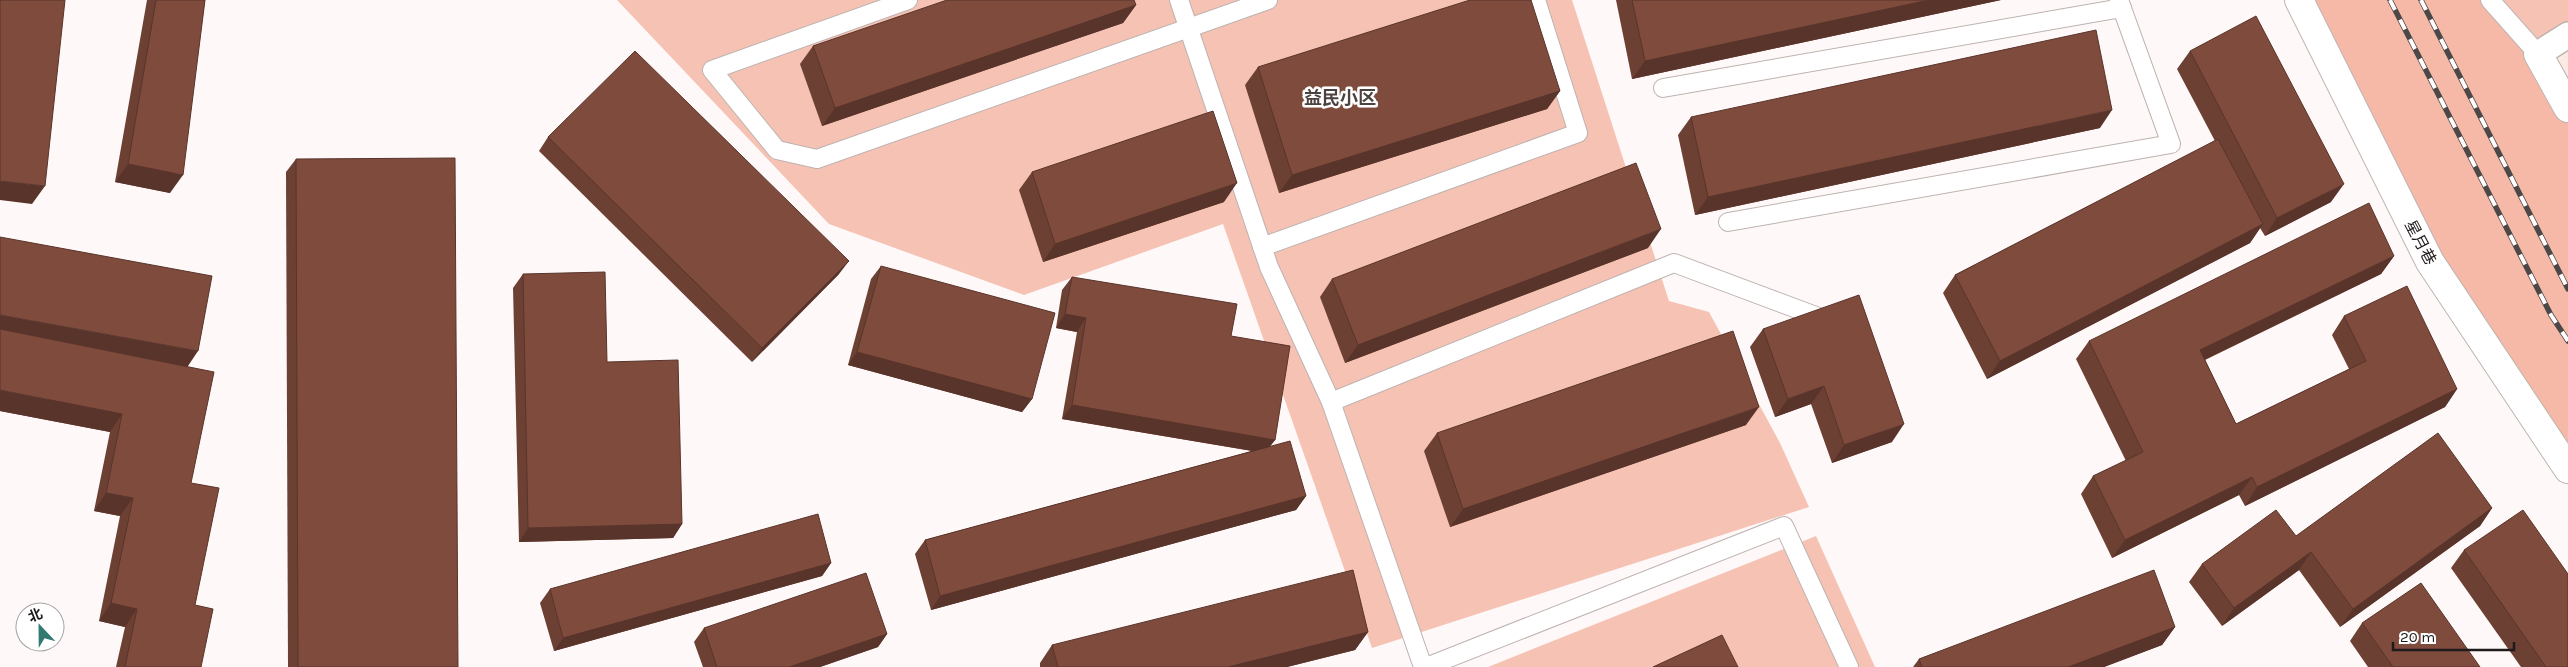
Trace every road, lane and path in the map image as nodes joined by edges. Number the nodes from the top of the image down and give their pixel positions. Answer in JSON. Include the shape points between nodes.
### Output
{"nodes":[{"id":1,"x":908,"y":0,"type":"edge"},
{"id":2,"x":1179,"y":0,"type":"edge"},
{"id":3,"x":1268,"y":0,"type":"edge"},
{"id":4,"x":1536,"y":0,"type":"edge"},
{"id":5,"x":2299,"y":0,"type":"edge"},
{"id":6,"x":2490,"y":0,"type":"edge"},
{"id":7,"x":2120,"y":4,"type":"edge"},
{"id":8,"x":1188,"y":27,"type":"junction"},
{"id":9,"x":2568,"y":35,"type":"edge"},
{"id":10,"x":2538,"y":54,"type":"junction"},
{"id":11,"x":1663,"y":88,"type":"edge"},
{"id":12,"x":2568,"y":108,"type":"edge"},
{"id":13,"x":1728,"y":222,"type":"edge"},
{"id":14,"x":1262,"y":246,"type":"junction"},
{"id":15,"x":1824,"y":319,"type":"edge"},
{"id":16,"x":1330,"y":402,"type":"junction"},
{"id":17,"x":2568,"y":468,"type":"edge"},
{"id":18,"x":1424,"y":667,"type":"edge"},
{"id":19,"x":1849,"y":667,"type":"edge"}],
"edges":[{"from":1,"to":8,"type":"lane","via":[[712,70],[777,150],[817,159]]},
{"from":2,"to":8,"type":"lane"},
{"from":3,"to":8,"type":"lane"},
{"from":4,"to":14,"type":"lane","via":[[1578,133]]},
{"from":5,"to":17,"type":"street","name":"星月巷","via":[[2430,262]]},
{"from":6,"to":10,"type":"lane"},
{"from":7,"to":11,"type":"lane"},
{"from":7,"to":13,"type":"lane","via":[[2171,144]]},
{"from":8,"to":14,"type":"lane"},
{"from":9,"to":10,"type":"street"},
{"from":10,"to":12,"type":"street"},
{"from":14,"to":16,"type":"lane"},
{"from":15,"to":16,"type":"lane","via":[[1674,263]]},
{"from":16,"to":18,"type":"lane"},
{"from":18,"to":19,"type":"lane","via":[[1784,526]]}]}
